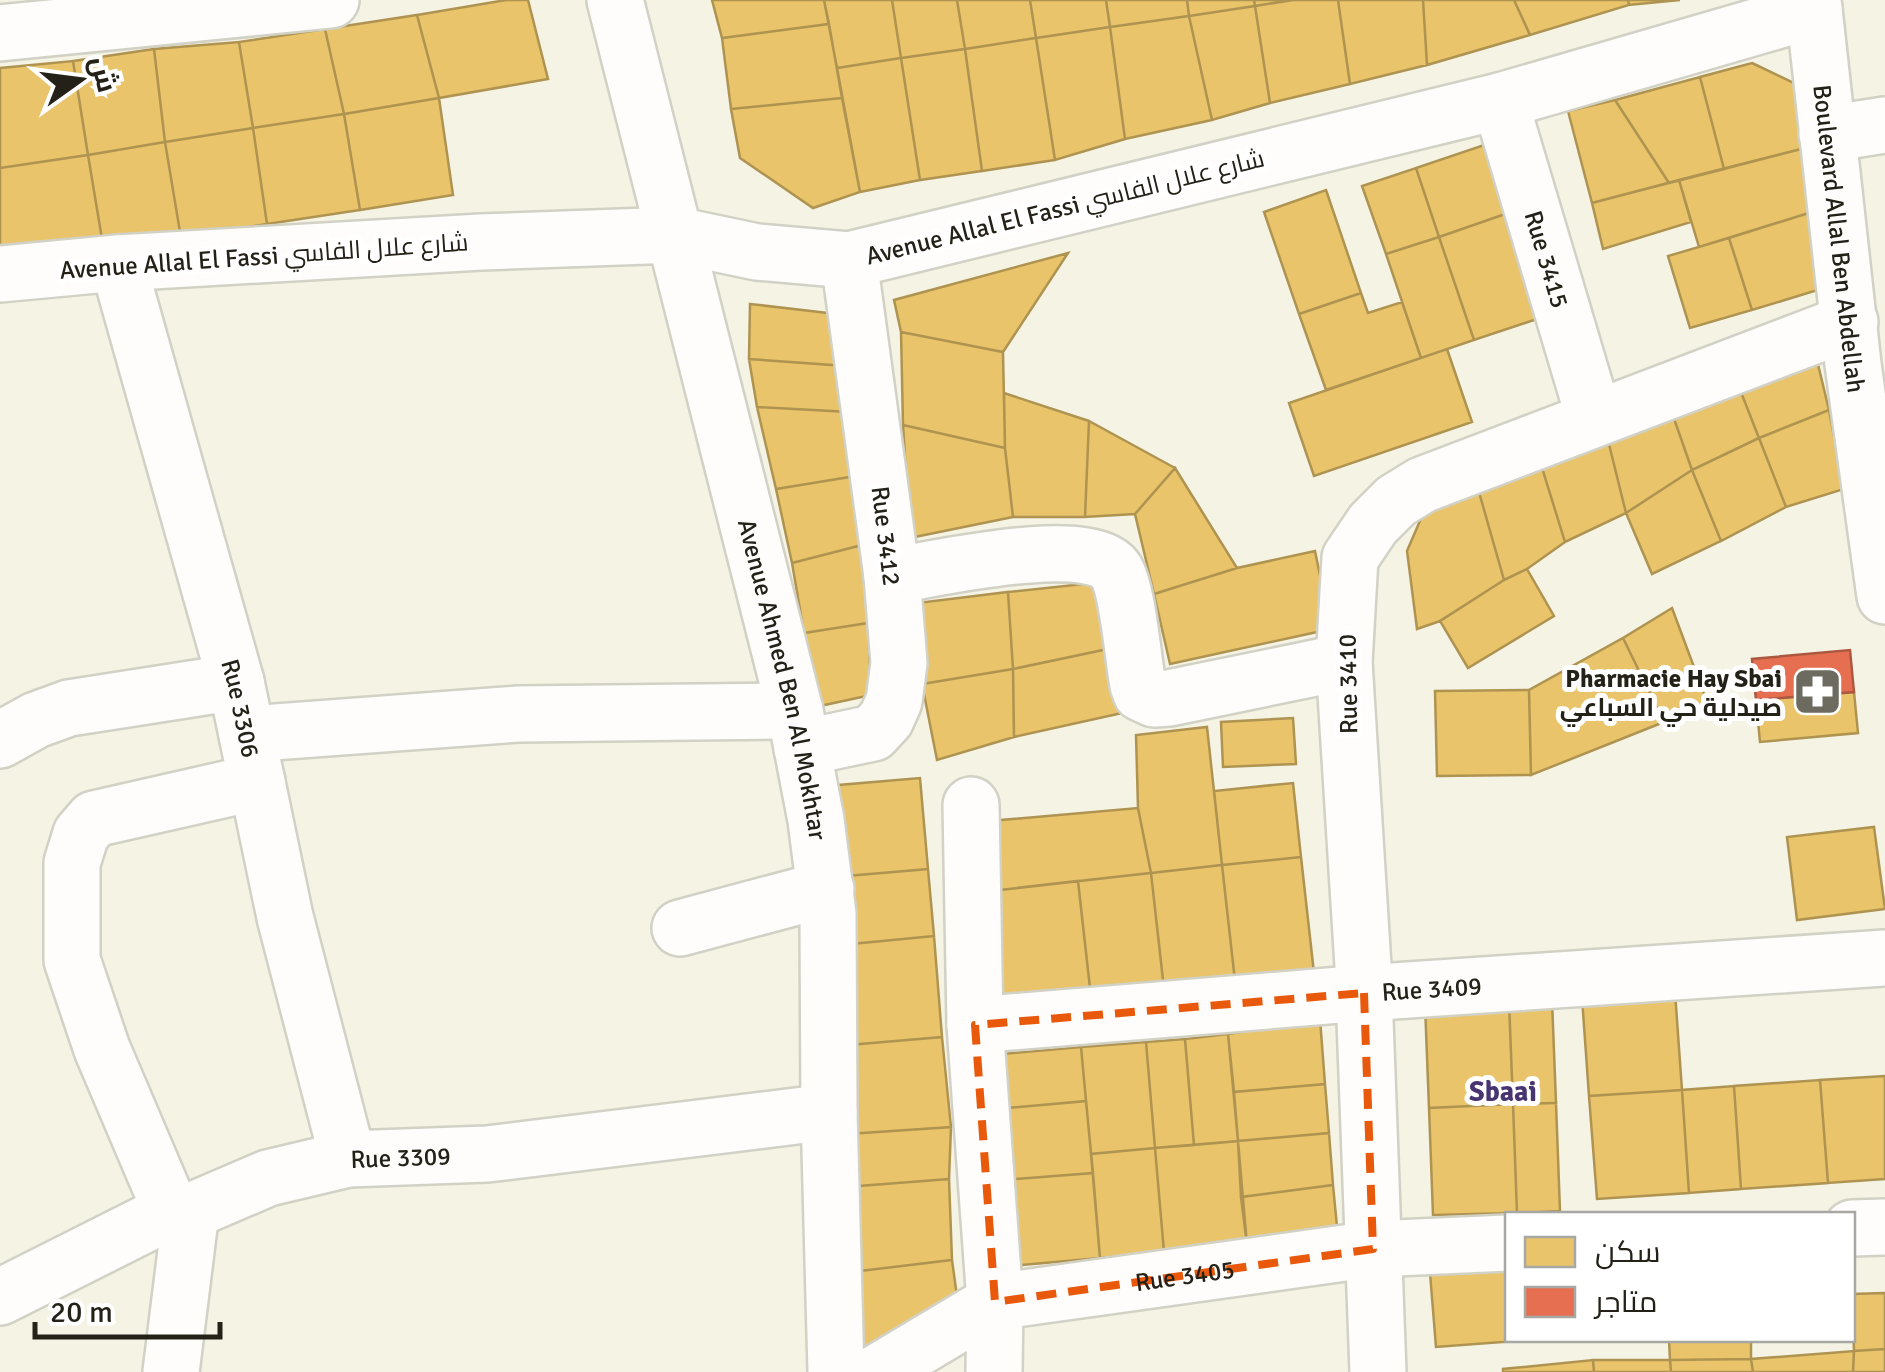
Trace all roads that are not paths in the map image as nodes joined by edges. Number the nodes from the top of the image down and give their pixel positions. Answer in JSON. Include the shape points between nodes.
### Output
{"nodes":[{"id":1,"x":331,"y":0,"type":"edge"},
{"id":2,"x":615,"y":0,"type":"edge"},
{"id":3,"x":1814,"y":5,"type":"edge"},
{"id":4,"x":0,"y":33,"type":"edge"},
{"id":5,"x":1500,"y":102,"type":"junction"},
{"id":6,"x":1885,"y":125,"type":"edge"},
{"id":7,"x":1827,"y":134,"type":"junction"},
{"id":8,"x":676,"y":235,"type":"junction"},
{"id":9,"x":849,"y":260,"type":"junction"},
{"id":10,"x":118,"y":262,"type":"junction"},
{"id":11,"x":0,"y":274,"type":"edge"},
{"id":12,"x":1863,"y":348,"type":"edge"},
{"id":13,"x":1594,"y":417,"type":"junction"},
{"id":14,"x":892,"y":576,"type":"junction"},
{"id":15,"x":1885,"y":594,"type":"edge"},
{"id":16,"x":1344,"y":662,"type":"junction"},
{"id":17,"x":798,"y":729,"type":"junction"},
{"id":18,"x":247,"y":733,"type":"junction"},
{"id":19,"x":0,"y":740,"type":"edge"},
{"id":20,"x":971,"y":805,"type":"dead end"},
{"id":21,"x":826,"y":889,"type":"junction"},
{"id":22,"x":680,"y":928,"type":"dead end"},
{"id":23,"x":1885,"y":958,"type":"edge"},
{"id":24,"x":1364,"y":993,"type":"junction"},
{"id":25,"x":975,"y":1025,"type":"junction"},
{"id":26,"x":829,"y":1112,"type":"junction"},
{"id":27,"x":348,"y":1160,"type":"junction"},
{"id":28,"x":181,"y":1211,"type":"junction"},
{"id":29,"x":1885,"y":1227,"type":"edge"},
{"id":30,"x":1855,"y":1228,"type":"edge"},
{"id":31,"x":1505,"y":1243,"type":"edge"},
{"id":32,"x":1372,"y":1248,"type":"junction"},
{"id":33,"x":0,"y":1298,"type":"edge"},
{"id":34,"x":995,"y":1302,"type":"junction"},
{"id":35,"x":171,"y":1372,"type":"edge"},
{"id":36,"x":836,"y":1372,"type":"edge"},
{"id":37,"x":878,"y":1372,"type":"edge"},
{"id":38,"x":994,"y":1372,"type":"edge"},
{"id":39,"x":1378,"y":1372,"type":"edge"}],
"edges":[{"from":1,"to":4,"type":"street"},
{"from":2,"to":8,"type":"street","name":"Avenue Ahmed Ben Al Mokhtar"},
{"from":3,"to":5,"type":"street","name":"Avenue Allal El Fassi شارع علال الفاسي"},
{"from":3,"to":7,"type":"street","name":"Boulevard Allal Ben Abdellah"},
{"from":5,"to":9,"type":"street","name":"Avenue Allal El Fassi شارع علال الفاسي"},
{"from":5,"to":13,"type":"street","name":"Rue 3415"},
{"from":6,"to":7,"type":"street"},
{"from":7,"to":12,"type":"street","name":"Boulevard Allal Ben Abdellah"},
{"from":8,"to":9,"type":"street","name":"Avenue Allal El Fassi شارع علال الفاسي","via":[[757,252]]},
{"from":8,"to":10,"type":"street","name":"Avenue Allal El Fassi شارع علال الفاسي"},
{"from":8,"to":17,"type":"street","name":"Avenue Ahmed Ben Al Mokhtar"},
{"from":9,"to":14,"type":"street","name":"Rue 3412"},
{"from":10,"to":11,"type":"street","name":"Avenue Allal El Fassi شارع علال الفاسي"},
{"from":10,"to":18,"type":"street","name":"Rue 3306"},
{"from":12,"to":13,"type":"street","name":"Rue 3410"},
{"from":12,"to":15,"type":"street","name":"Boulevard Allal Ben Abdellah"},
{"from":13,"to":16,"type":"street","name":"Rue 3410","via":[[1422,485],[1372,524],[1350,558]]},
{"from":14,"to":16,"type":"street","via":[[1047,552],[1101,558],[1119,576],[1138,685],[1154,699]]},
{"from":14,"to":17,"type":"street","name":"Rue 3412","via":[[899,663],[886,719],[873,734]]},
{"from":16,"to":24,"type":"street","name":"Rue 3410"},
{"from":17,"to":18,"type":"street","name":"Rue 3412","via":[[518,714]]},
{"from":17,"to":21,"type":"street","name":"Avenue Ahmed Ben Al Mokhtar"},
{"from":18,"to":19,"type":"street","via":[[69,708]]},
{"from":18,"to":27,"type":"street","name":"Rue 3306"},
{"from":18,"to":28,"type":"street","via":[[94,820],[81,834],[72,863],[72,960],[102,1050]]},
{"from":20,"to":25,"type":"street"},
{"from":21,"to":22,"type":"street"},
{"from":21,"to":26,"type":"street","name":"Avenue Ahmed Ben Al Mokhtar"},
{"from":23,"to":24,"type":"street","name":"Rue 3409"},
{"from":24,"to":25,"type":"street","name":"Rue 3409"},
{"from":24,"to":32,"type":"street","name":"Rue 3410"},
{"from":25,"to":34,"type":"street"},
{"from":26,"to":27,"type":"street","name":"Rue 3309","via":[[488,1154]]},
{"from":26,"to":36,"type":"street","name":"Avenue Ahmed Ben Al Mokhtar"},
{"from":27,"to":28,"type":"street","name":"Rue 3309","via":[[268,1178]]},
{"from":28,"to":33,"type":"street","name":"Rue 3309"},
{"from":28,"to":35,"type":"street"},
{"from":29,"to":30,"type":"street"},
{"from":31,"to":32,"type":"street","name":"Rue 3405"},
{"from":32,"to":34,"type":"street","name":"Rue 3405"},
{"from":32,"to":39,"type":"street","name":"Rue 3410"},
{"from":34,"to":37,"type":"street","name":"Rue 3405"},
{"from":34,"to":38,"type":"street"}]}
